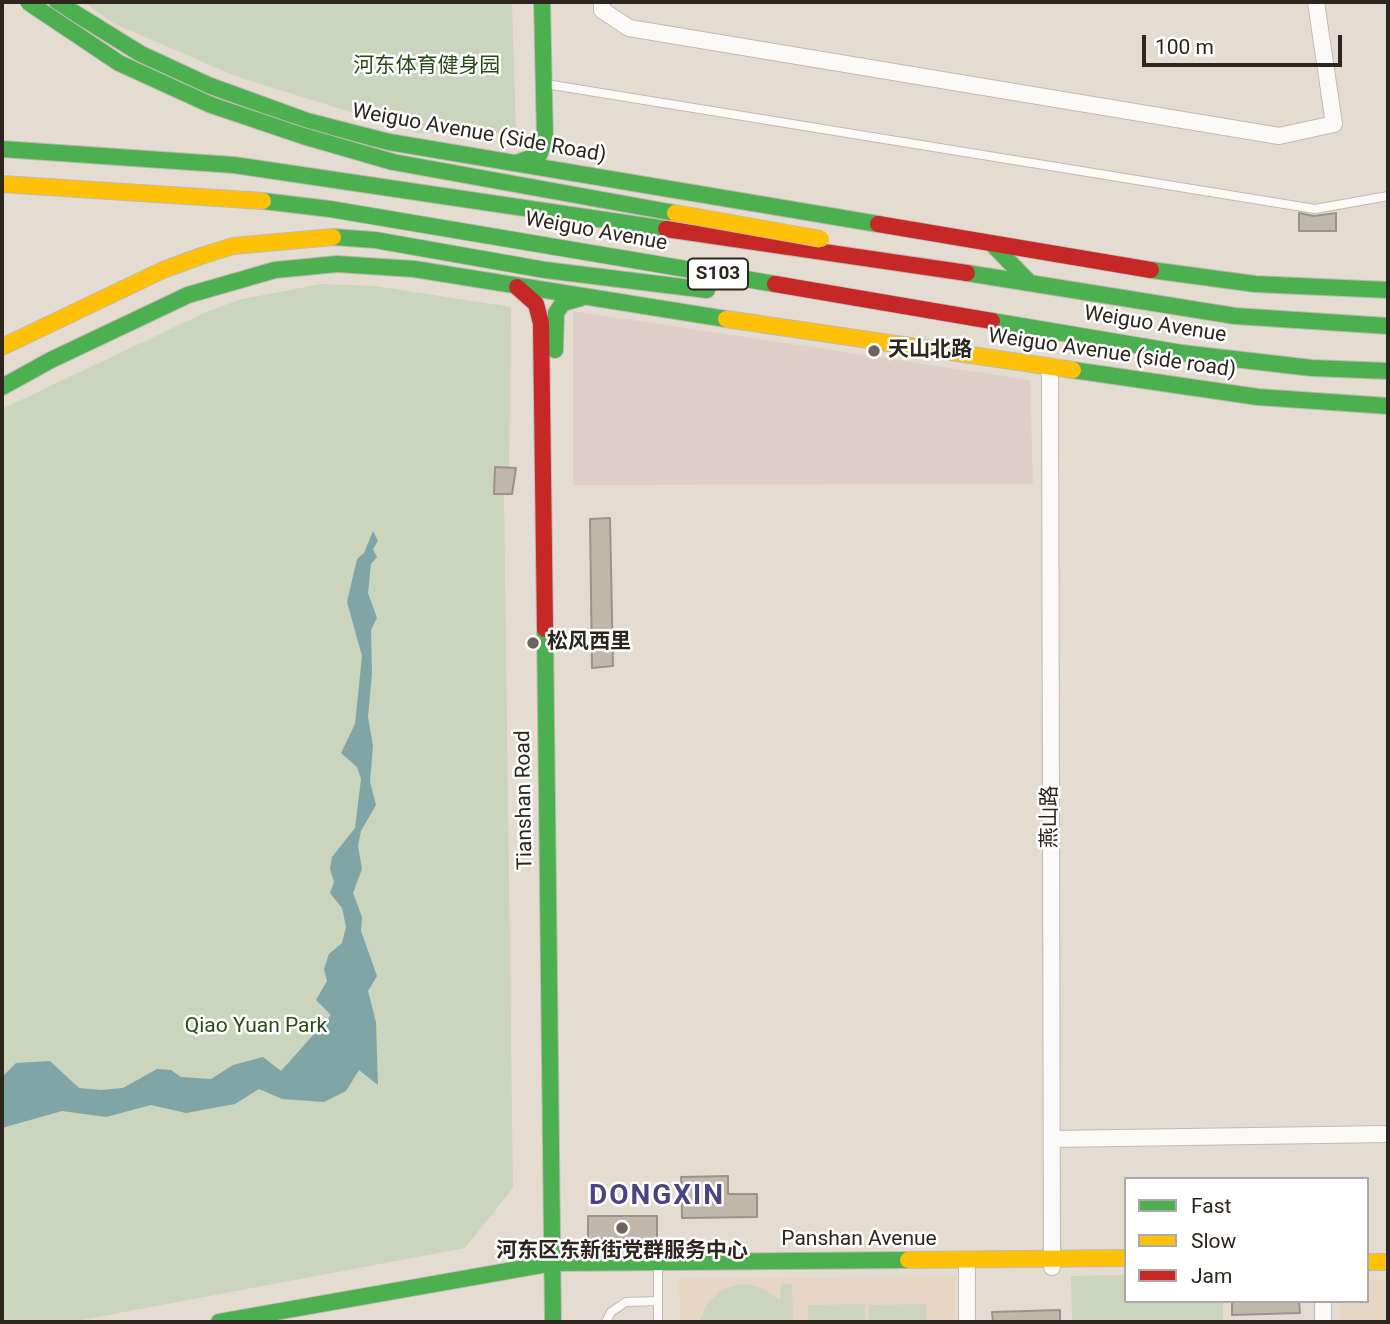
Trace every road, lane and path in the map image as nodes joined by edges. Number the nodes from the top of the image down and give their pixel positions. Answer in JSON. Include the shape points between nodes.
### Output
{"nodes":[{"id":1,"x":28,"y":2,"type":"edge"},
{"id":2,"x":57,"y":2,"type":"edge"},
{"id":3,"x":542,"y":2,"type":"edge"},
{"id":4,"x":551,"y":2,"type":"edge"},
{"id":5,"x":602,"y":2,"type":"edge"},
{"id":6,"x":1316,"y":2,"type":"edge"},
{"id":7,"x":552,"y":85,"type":"junction"},
{"id":8,"x":2,"y":149,"type":"edge"},
{"id":9,"x":512,"y":164,"type":"junction"},
{"id":10,"x":574,"y":172,"type":"junction"},
{"id":11,"x":2,"y":184,"type":"edge"},
{"id":12,"x":1388,"y":196,"type":"edge"},
{"id":13,"x":994,"y":246,"type":"junction"},
{"id":14,"x":1029,"y":282,"type":"junction"},
{"id":15,"x":517,"y":287,"type":"junction"},
{"id":16,"x":1388,"y":290,"type":"edge"},
{"id":17,"x":581,"y":298,"type":"junction"},
{"id":18,"x":1016,"y":324,"type":"junction"},
{"id":19,"x":1388,"y":326,"type":"edge"},
{"id":20,"x":2,"y":347,"type":"edge"},
{"id":21,"x":1050,"y":367,"type":"junction"},
{"id":22,"x":1388,"y":371,"type":"edge"},
{"id":23,"x":2,"y":387,"type":"edge"},
{"id":24,"x":1388,"y":406,"type":"edge"},
{"id":25,"x":1388,"y":1133,"type":"edge"},
{"id":26,"x":1052,"y":1139,"type":"junction"},
{"id":27,"x":1369,"y":1254,"type":"edge"},
{"id":28,"x":1388,"y":1254,"type":"edge"},
{"id":29,"x":1124,"y":1258,"type":"edge"},
{"id":30,"x":1369,"y":1262,"type":"edge"},
{"id":31,"x":1388,"y":1262,"type":"edge"},
{"id":32,"x":1052,"y":1263,"type":"junction"},
{"id":33,"x":658,"y":1265,"type":"junction"},
{"id":34,"x":967,"y":1265,"type":"junction"},
{"id":35,"x":559,"y":1266,"type":"junction"},
{"id":36,"x":1124,"y":1266,"type":"edge"},
{"id":37,"x":658,"y":1301,"type":"junction"},
{"id":38,"x":1323,"y":1303,"type":"edge"},
{"id":39,"x":219,"y":1322,"type":"edge"},
{"id":40,"x":267,"y":1322,"type":"edge"},
{"id":41,"x":553,"y":1322,"type":"edge"},
{"id":42,"x":564,"y":1322,"type":"edge"},
{"id":43,"x":606,"y":1322,"type":"edge"},
{"id":44,"x":658,"y":1322,"type":"edge"},
{"id":45,"x":967,"y":1322,"type":"edge"},
{"id":46,"x":1323,"y":1322,"type":"edge"}],
"edges":[{"from":1,"to":14,"type":"main road","bridge":true,"via":[[119,63],[211,105],[393,162],[821,239]]},
{"from":2,"to":9,"type":"main road","name":"Weiguo Avenue (Side Road)","via":[[141,54],[248,102],[356,134]]},
{"from":3,"to":9,"type":"main road","via":[[545,141],[535,158]]},
{"from":4,"to":7,"type":"main road"},
{"from":5,"to":6,"type":"street","via":[[602,10],[629,28],[1279,136],[1334,124]]},
{"from":7,"to":10,"type":"main road","via":[[555,152]]},
{"from":7,"to":12,"type":"lane","via":[[1315,209]]},
{"from":8,"to":14,"type":"main road","name":"Weiguo Avenue","number":"S103","via":[[234,165]]},
{"from":9,"to":10,"type":"main road","name":"Weiguo Avenue (Side Road)"},
{"from":10,"to":13,"type":"main road","name":"Weiguo Avenue (side road)"},
{"from":11,"to":18,"type":"main road","name":"Weiguo Avenue","number":"S103","via":[[233,197],[330,209]]},
{"from":13,"to":14,"type":"main road"},
{"from":13,"to":16,"type":"main road","name":"Weiguo Avenue (side road)","via":[[1255,284]]},
{"from":14,"to":19,"type":"main road","name":"Weiguo Avenue","number":"S103","via":[[1235,316]]},
{"from":15,"to":17,"type":"main road"},
{"from":15,"to":23,"type":"main road","via":[[375,265],[275,270],[188,295]]},
{"from":15,"to":35,"type":"main road","name":"Tianshan Road","via":[[536,304],[541,323]]},
{"from":17,"to":21,"type":"main road","name":"Weiguo Avenue (side road)"},
{"from":17,"to":35,"type":"main road","name":"Tianshan Road","via":[[564,303],[556,313],[555,325]]},
{"from":18,"to":20,"type":"main road","via":[[612,278],[425,247],[326,237],[261,241],[201,256]]},
{"from":18,"to":22,"type":"main road","name":"Weiguo Avenue","number":"S103","via":[[1182,353],[1312,368]]},
{"from":21,"to":24,"type":"main road","name":"Weiguo Avenue (side road)","via":[[1258,397]]},
{"from":21,"to":26,"type":"street","name":"燕山路"},
{"from":25,"to":26,"type":"street"},
{"from":26,"to":32,"type":"street","name":"燕山路"},
{"from":27,"to":28,"type":"main road"},
{"from":29,"to":32,"type":"main road","name":"Panshan Avenue"},
{"from":30,"to":31,"type":"main road"},
{"from":32,"to":34,"type":"main road","name":"Panshan Avenue"},
{"from":32,"to":36,"type":"main road","name":"Panshan Avenue"},
{"from":33,"to":34,"type":"main road","name":"Panshan Avenue"},
{"from":33,"to":35,"type":"main road","name":"Panshan Avenue"},
{"from":33,"to":37,"type":"lane"},
{"from":34,"to":45,"type":"street"},
{"from":35,"to":39,"type":"main road","name":"Panshan Avenue"},
{"from":35,"to":40,"type":"main road","name":"Panshan Avenue"},
{"from":35,"to":41,"type":"main road","name":"Tianshan Road"},
{"from":35,"to":42,"type":"main road","name":"Tianshan Road"},
{"from":37,"to":43,"type":"lane","via":[[625,1302]]},
{"from":37,"to":44,"type":"lane"},
{"from":38,"to":46,"type":"street"}]}
